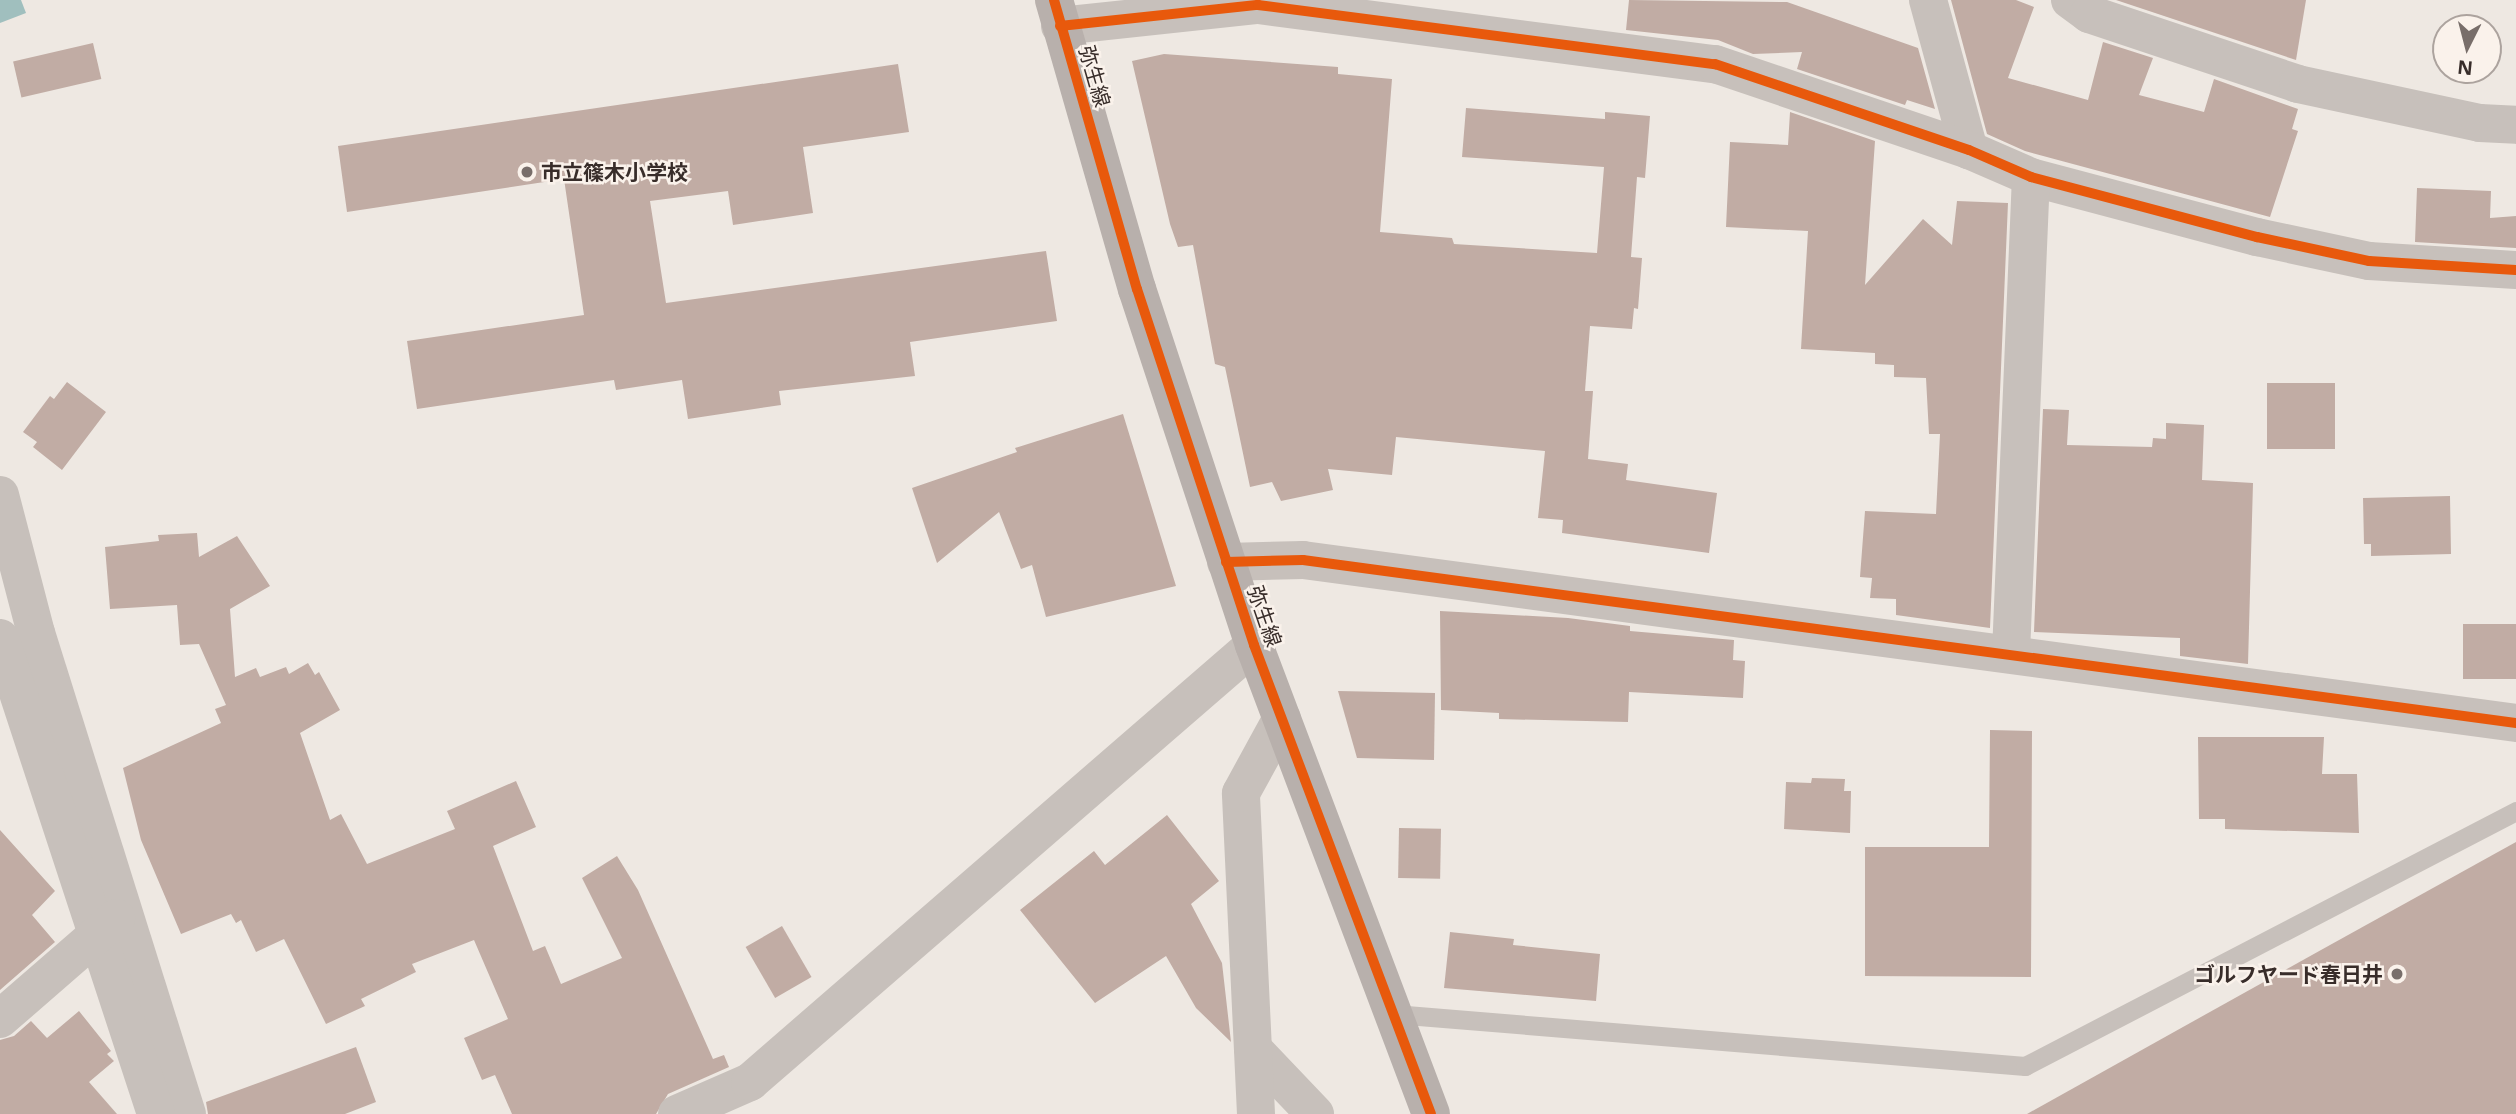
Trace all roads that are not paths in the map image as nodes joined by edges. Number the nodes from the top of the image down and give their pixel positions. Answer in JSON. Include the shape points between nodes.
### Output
{"nodes":[{"id":1,"x":1928,"y":0,"type":"edge"},
{"id":2,"x":2070,"y":0,"type":"edge"},
{"id":3,"x":1057,"y":13,"type":"edge"},
{"id":4,"x":2516,"y":125,"type":"edge"},
{"id":5,"x":1969,"y":150,"type":"junction"},
{"id":6,"x":2031,"y":177,"type":"junction"},
{"id":7,"x":2516,"y":270,"type":"edge"},
{"id":8,"x":0,"y":495,"type":"edge"},
{"id":9,"x":1226,"y":562,"type":"junction"},
{"id":10,"x":1254,"y":645,"type":"junction"},
{"id":11,"x":11,"y":648,"type":"edge"},
{"id":12,"x":2011,"y":653,"type":"junction"},
{"id":13,"x":1282,"y":718,"type":"junction"},
{"id":14,"x":2516,"y":723,"type":"edge"},
{"id":15,"x":2516,"y":811,"type":"edge"},
{"id":16,"x":110,"y":923,"type":"junction"},
{"id":17,"x":1394,"y":1014,"type":"junction"},
{"id":18,"x":0,"y":1019,"type":"edge"},
{"id":19,"x":1253,"y":1049,"type":"junction"},
{"id":20,"x":156,"y":1114,"type":"edge"},
{"id":21,"x":187,"y":1114,"type":"edge"},
{"id":22,"x":677,"y":1114,"type":"edge"},
{"id":23,"x":1256,"y":1114,"type":"edge"},
{"id":24,"x":1315,"y":1114,"type":"edge"},
{"id":25,"x":1431,"y":1114,"type":"edge"}],
"edges":[{"from":1,"to":5,"type":"street"},
{"from":2,"to":4,"type":"street","via":[[2089,14],[2298,84],[2480,123]]},
{"from":3,"to":5,"type":"street","via":[[1258,5],[1715,64]]},
{"from":3,"to":9,"type":"street","name":"弥生線","via":[[1138,289]]},
{"from":5,"to":6,"type":"street"},
{"from":6,"to":7,"type":"street","via":[[2257,237],[2369,261]]},
{"from":6,"to":12,"type":"street"},
{"from":8,"to":11,"type":"street"},
{"from":9,"to":10,"type":"street","name":"弥生線"},
{"from":9,"to":12,"type":"street","via":[[1303,560]]},
{"from":10,"to":13,"type":"street","name":"弥生線"},
{"from":10,"to":22,"type":"street","via":[[750,1082]]},
{"from":11,"to":16,"type":"street"},
{"from":12,"to":14,"type":"street"},
{"from":13,"to":17,"type":"street","name":"弥生線"},
{"from":13,"to":19,"type":"street","via":[[1241,793]]},
{"from":15,"to":17,"type":"lane","via":[[2025,1066]]},
{"from":16,"to":18,"type":"street"},
{"from":16,"to":20,"type":"street"},
{"from":16,"to":21,"type":"street"},
{"from":17,"to":25,"type":"street","name":"弥生線"},
{"from":19,"to":23,"type":"street"},
{"from":19,"to":24,"type":"street"}]}
